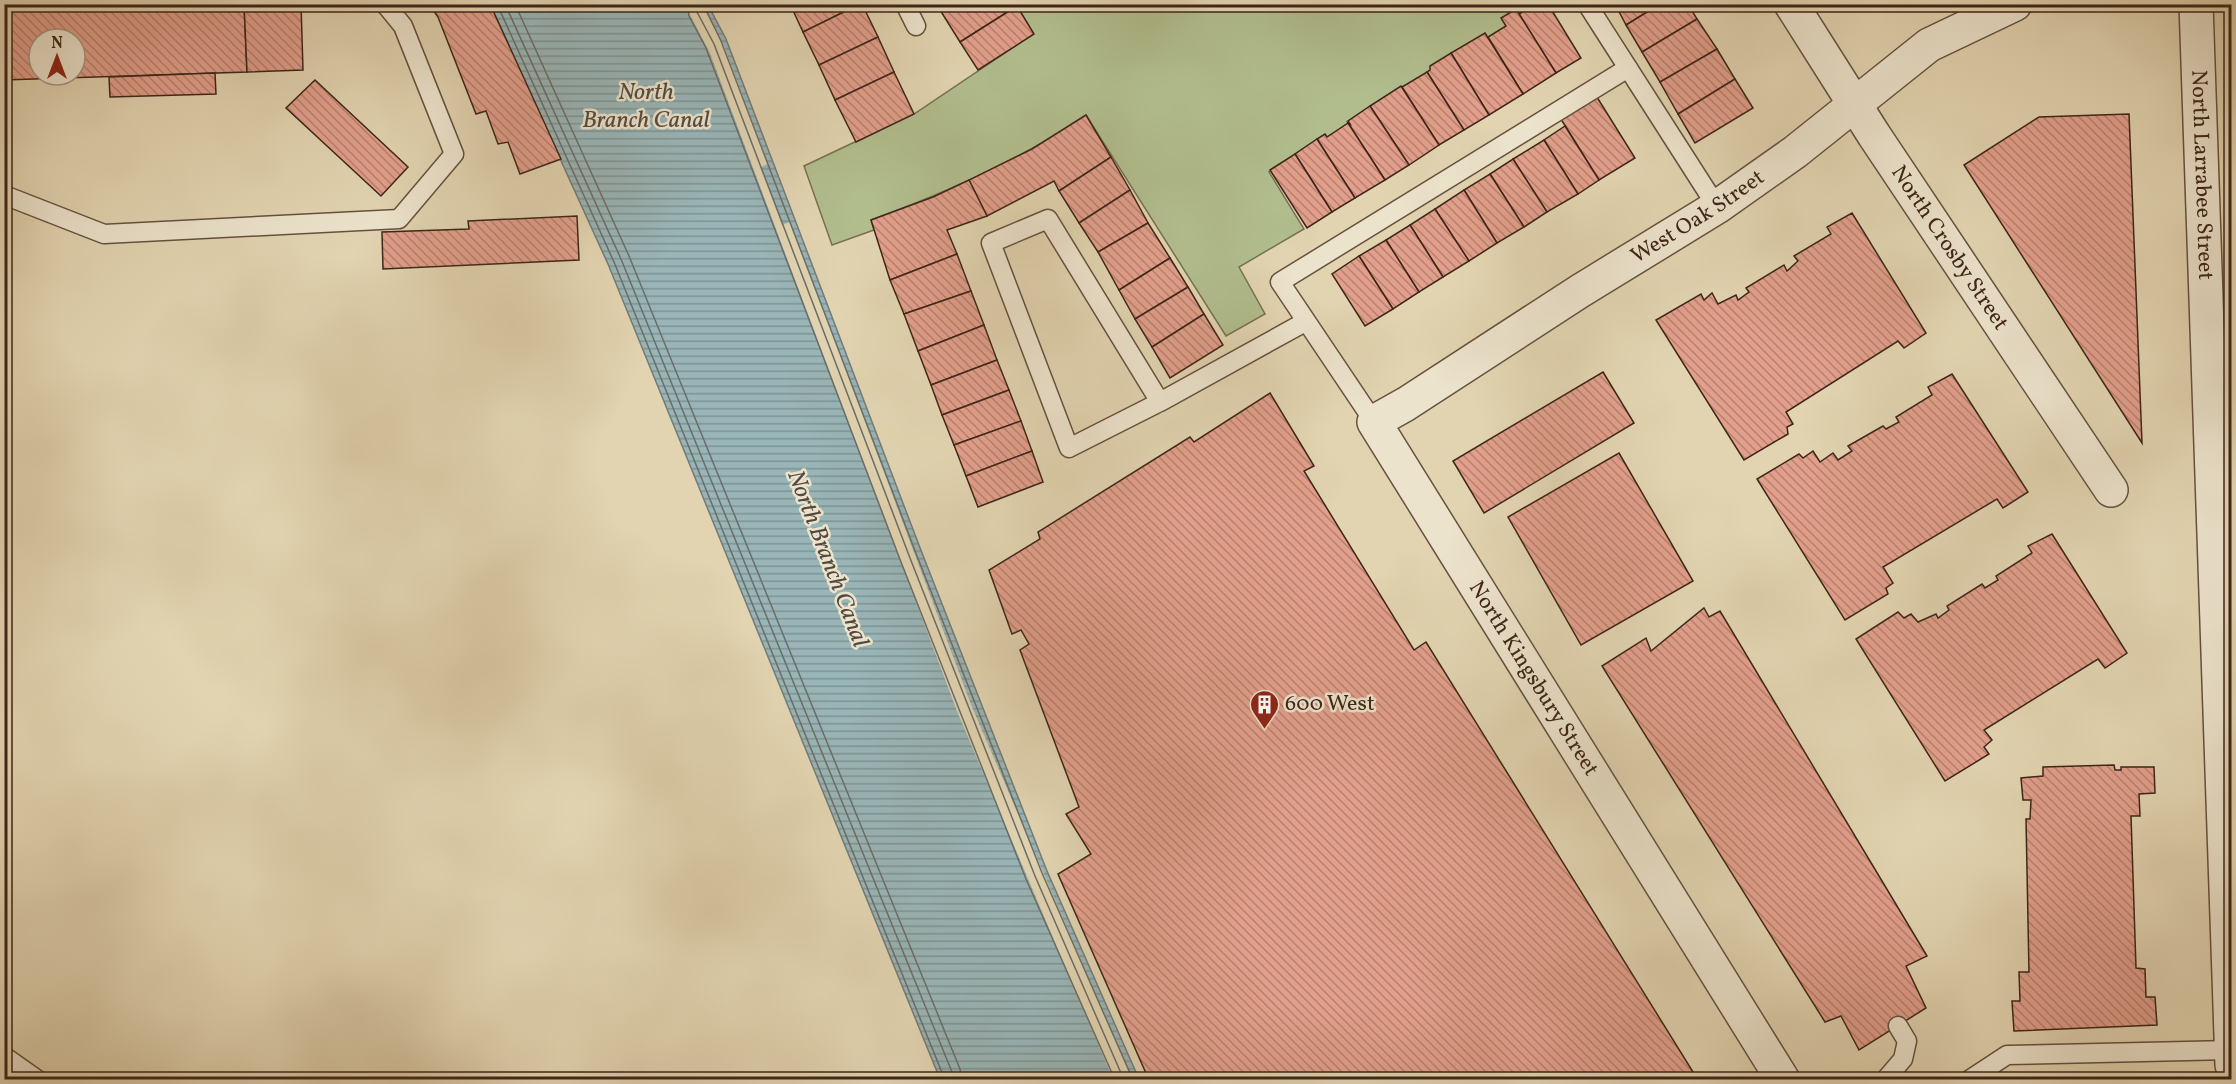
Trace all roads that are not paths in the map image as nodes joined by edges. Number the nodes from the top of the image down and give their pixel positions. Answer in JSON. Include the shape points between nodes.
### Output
{"nodes":[{"id":1,"x":386,"y":4,"type":"edge"},
{"id":2,"x":905,"y":4,"type":"edge"},
{"id":3,"x":1587,"y":4,"type":"edge"},
{"id":4,"x":1791,"y":4,"type":"edge"},
{"id":5,"x":2015,"y":4,"type":"edge"},
{"id":6,"x":2196,"y":4,"type":"edge"},
{"id":7,"x":916,"y":26,"type":"dead end"},
{"id":8,"x":1628,"y":68,"type":"junction"},
{"id":9,"x":1855,"y":104,"type":"junction"},
{"id":10,"x":4,"y":195,"type":"edge"},
{"id":11,"x":1717,"y":207,"type":"junction"},
{"id":12,"x":1305,"y":322,"type":"junction"},
{"id":13,"x":1160,"y":402,"type":"junction"},
{"id":14,"x":1374,"y":422,"type":"junction"},
{"id":15,"x":2111,"y":489,"type":"dead end"},
{"id":16,"x":1898,"y":1026,"type":"dead end"},
{"id":17,"x":2231,"y":1050,"type":"edge"},
{"id":18,"x":4,"y":1056,"type":"edge"},
{"id":19,"x":2232,"y":1065,"type":"edge"},
{"id":20,"x":38,"y":1080,"type":"edge"},
{"id":21,"x":1783,"y":1080,"type":"edge"},
{"id":22,"x":1885,"y":1080,"type":"edge"},
{"id":23,"x":1969,"y":1080,"type":"edge"}],
"edges":[{"from":1,"to":10,"type":"lane","via":[[403,26],[454,154],[399,219],[104,234]]},
{"from":2,"to":7,"type":"lane"},
{"from":3,"to":8,"type":"lane"},
{"from":4,"to":9,"type":"street","name":"North Crosby Street"},
{"from":5,"to":9,"type":"street","name":"West Oak Street","via":[[1929,45]]},
{"from":6,"to":17,"type":"street","name":"North Larrabee Street"},
{"from":8,"to":11,"type":"lane"},
{"from":8,"to":12,"type":"lane","name":"North Kingsbury Street","via":[[1280,282]]},
{"from":9,"to":11,"type":"street","name":"West Oak Street"},
{"from":9,"to":15,"type":"street","name":"North Crosby Street"},
{"from":11,"to":14,"type":"street","name":"West Oak Street"},
{"from":12,"to":13,"type":"lane"},
{"from":12,"to":14,"type":"lane","name":"North Kingsbury Street"},
{"from":13,"to":13,"type":"lane","via":[[1069,447],[991,243],[1048,219]]},
{"from":14,"to":21,"type":"street","name":"North Kingsbury Street"},
{"from":16,"to":22,"type":"lane","via":[[1907,1041],[1903,1059]]},
{"from":17,"to":19,"type":"street","name":"North Larrabee Street"},
{"from":17,"to":23,"type":"lane","via":[[2007,1055]]},
{"from":18,"to":20,"type":"lane"}]}
